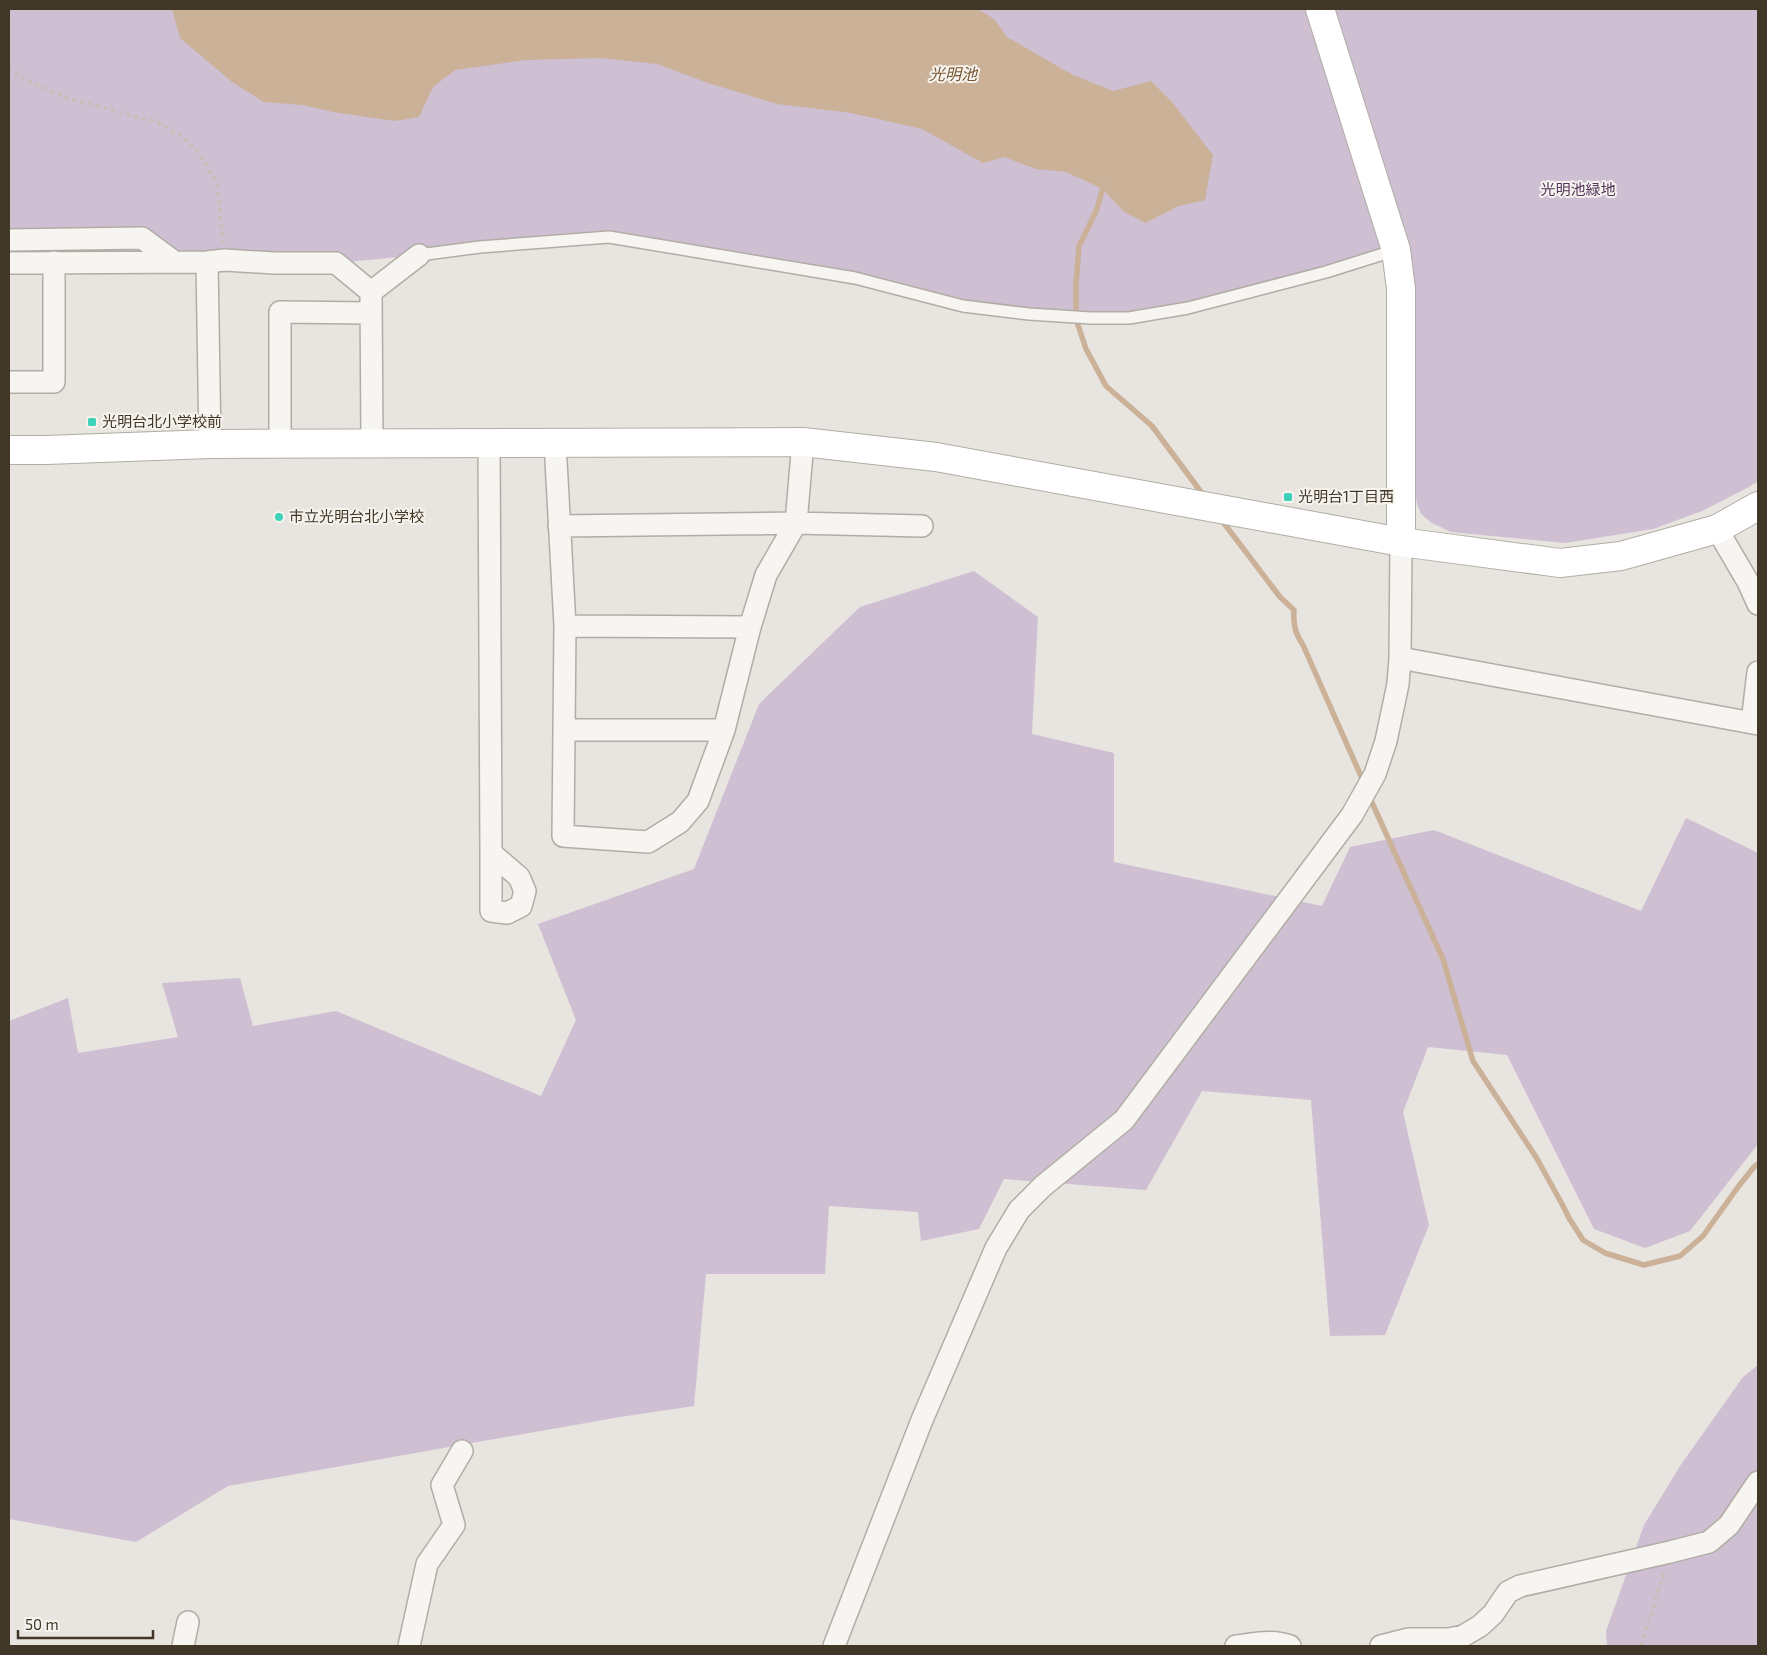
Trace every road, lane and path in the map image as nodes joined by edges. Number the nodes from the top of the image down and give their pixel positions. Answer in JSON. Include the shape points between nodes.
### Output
{"nodes":[{"id":1,"x":1320,"y":9,"type":"edge"},
{"id":2,"x":9,"y":67,"type":"edge"},
{"id":3,"x":9,"y":240,"type":"edge"},
{"id":4,"x":1396,"y":250,"type":"junction"},
{"id":5,"x":419,"y":255,"type":"joint"},
{"id":6,"x":216,"y":261,"type":"junction"},
{"id":7,"x":54,"y":262,"type":"junction"},
{"id":8,"x":174,"y":262,"type":"junction"},
{"id":9,"x":9,"y":263,"type":"edge"},
{"id":10,"x":371,"y":303,"type":"junction"},
{"id":11,"x":9,"y":382,"type":"edge"},
{"id":12,"x":555,"y":442,"type":"junction"},
{"id":13,"x":803,"y":442,"type":"junction"},
{"id":14,"x":280,"y":443,"type":"junction"},
{"id":15,"x":372,"y":443,"type":"junction"},
{"id":16,"x":489,"y":443,"type":"junction"},
{"id":17,"x":210,"y":444,"type":"junction"},
{"id":18,"x":9,"y":450,"type":"edge"},
{"id":19,"x":1758,"y":506,"type":"edge"},
{"id":20,"x":796,"y":523,"type":"junction"},
{"id":21,"x":559,"y":526,"type":"junction"},
{"id":22,"x":922,"y":526,"type":"dead end"},
{"id":23,"x":1717,"y":529,"type":"junction"},
{"id":24,"x":1401,"y":542,"type":"junction"},
{"id":25,"x":1758,"y":604,"type":"edge"},
{"id":26,"x":565,"y":626,"type":"junction"},
{"id":27,"x":750,"y":627,"type":"junction"},
{"id":28,"x":1400,"y":658,"type":"junction"},
{"id":29,"x":1758,"y":672,"type":"edge"},
{"id":30,"x":1755,"y":723,"type":"edge"},
{"id":31,"x":564,"y":730,"type":"junction"},
{"id":32,"x":724,"y":730,"type":"junction"},
{"id":33,"x":492,"y":853,"type":"dead end"},
{"id":34,"x":462,"y":1451,"type":"dead end"},
{"id":35,"x":1758,"y":1482,"type":"edge"},
{"id":36,"x":1670,"y":1552,"type":"junction"},
{"id":37,"x":188,"y":1622,"type":"dead end"},
{"id":38,"x":183,"y":1646,"type":"edge"},
{"id":39,"x":409,"y":1646,"type":"edge"},
{"id":40,"x":834,"y":1646,"type":"edge"},
{"id":41,"x":1236,"y":1646,"type":"edge"},
{"id":42,"x":1290,"y":1646,"type":"edge"},
{"id":43,"x":1381,"y":1646,"type":"edge"},
{"id":44,"x":1641,"y":1646,"type":"edge"}],
"edges":[{"from":1,"to":4,"type":"street"},
{"from":2,"to":6,"type":"path","via":[[22,79],[71,99],[157,122],[182,136],[200,154],[217,184]]},
{"from":3,"to":8,"type":"street","via":[[142,238]]},
{"from":4,"to":5,"type":"lane","via":[[1188,308],[1129,318],[1068,317],[963,306],[855,278],[609,237]]},
{"from":4,"to":24,"type":"street","via":[[1401,289]]},
{"from":5,"to":10,"type":"street"},
{"from":6,"to":8,"type":"street"},
{"from":6,"to":10,"type":"street","via":[[336,263]]},
{"from":6,"to":17,"type":"street"},
{"from":7,"to":8,"type":"street"},
{"from":7,"to":9,"type":"street"},
{"from":7,"to":11,"type":"street","via":[[54,382]]},
{"from":10,"to":14,"type":"street","via":[[280,312]]},
{"from":10,"to":15,"type":"street"},
{"from":12,"to":13,"type":"street"},
{"from":12,"to":16,"type":"street"},
{"from":12,"to":21,"type":"street"},
{"from":13,"to":20,"type":"street"},
{"from":13,"to":24,"type":"street","via":[[936,457]]},
{"from":14,"to":15,"type":"street"},
{"from":14,"to":17,"type":"street"},
{"from":15,"to":16,"type":"street"},
{"from":16,"to":33,"type":"street"},
{"from":17,"to":18,"type":"street"},
{"from":19,"to":23,"type":"street"},
{"from":20,"to":21,"type":"street"},
{"from":20,"to":22,"type":"street"},
{"from":20,"to":27,"type":"street","via":[[766,575]]},
{"from":21,"to":26,"type":"street"},
{"from":23,"to":24,"type":"street","via":[[1621,556],[1560,563]]},
{"from":23,"to":25,"type":"street"},
{"from":24,"to":28,"type":"street"},
{"from":26,"to":27,"type":"street"},
{"from":26,"to":31,"type":"street"},
{"from":27,"to":32,"type":"street"},
{"from":28,"to":30,"type":"street"},
{"from":28,"to":40,"type":"street","via":[[1386,741],[1374,774],[1352,815],[1124,1120],[1043,1186],[1019,1210],[996,1248],[922,1420]]},
{"from":29,"to":30,"type":"street"},
{"from":31,"to":32,"type":"street"},
{"from":31,"to":32,"type":"street","via":[[563,836],[648,842],[680,822],[698,801]]},
{"from":34,"to":39,"type":"street","via":[[442,1485],[454,1525],[427,1564]]},
{"from":35,"to":36,"type":"street","via":[[1729,1524],[1709,1542]]},
{"from":36,"to":43,"type":"street","via":[[1520,1586],[1508,1592],[1480,1626],[1463,1636],[1408,1639]]},
{"from":36,"to":44,"type":"path"},
{"from":37,"to":38,"type":"street"},
{"from":41,"to":42,"type":"street","via":[[1266,1642]]}]}
